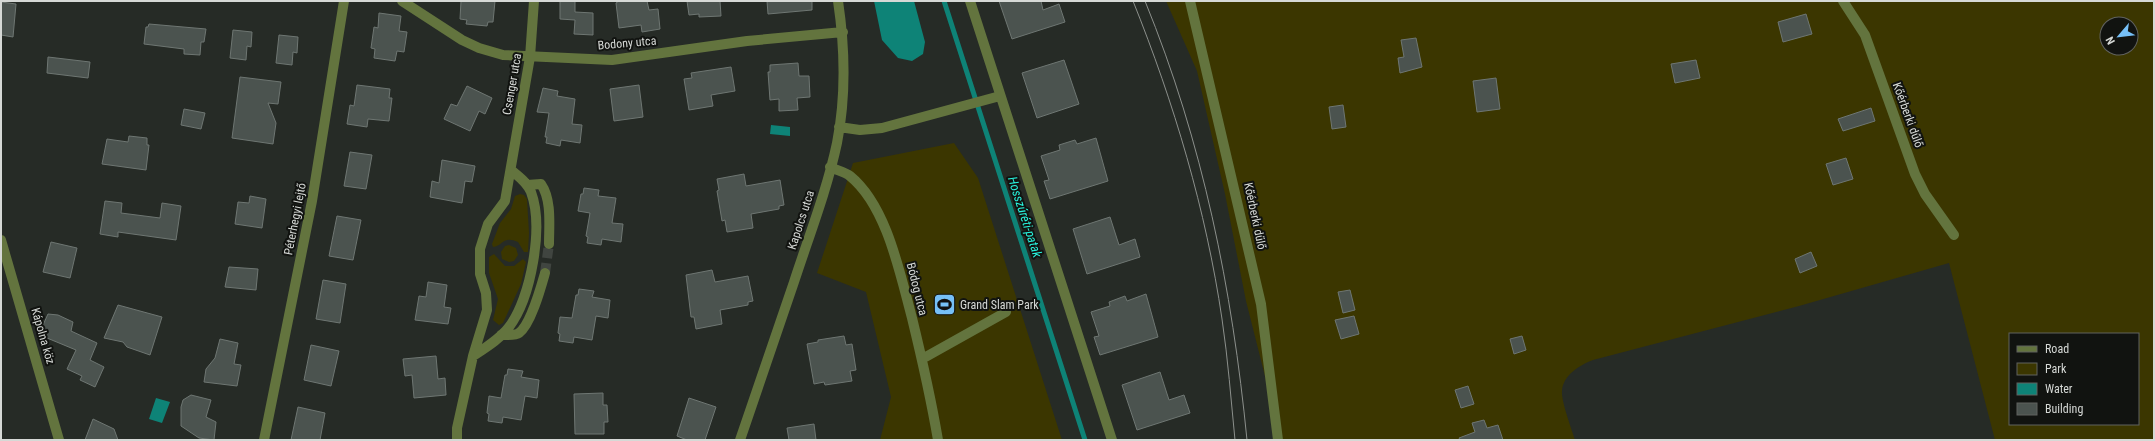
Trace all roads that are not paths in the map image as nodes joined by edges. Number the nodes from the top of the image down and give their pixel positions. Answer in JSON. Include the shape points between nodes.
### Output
{"nodes":[{"id":1,"x":344,"y":1,"type":"edge"},
{"id":2,"x":402,"y":1,"type":"edge"},
{"id":3,"x":534,"y":1,"type":"edge"},
{"id":4,"x":838,"y":1,"type":"edge"},
{"id":5,"x":970,"y":1,"type":"edge"},
{"id":6,"x":1190,"y":1,"type":"edge"},
{"id":7,"x":1842,"y":1,"type":"edge"},
{"id":8,"x":843,"y":32,"type":"junction"},
{"id":9,"x":530,"y":57,"type":"junction"},
{"id":10,"x":1000,"y":96,"type":"junction"},
{"id":11,"x":839,"y":127,"type":"junction"},
{"id":12,"x":830,"y":167,"type":"junction"},
{"id":13,"x":511,"y":170,"type":"junction"},
{"id":14,"x":527,"y":185,"type":"junction"},
{"id":15,"x":1954,"y":235,"type":"dead end"},
{"id":16,"x":1,"y":240,"type":"edge"},
{"id":17,"x":549,"y":244,"type":"tunnel mouth"},
{"id":18,"x":545,"y":273,"type":"tunnel mouth"},
{"id":19,"x":1006,"y":312,"type":"dead end"},
{"id":20,"x":501,"y":336,"type":"junction"},
{"id":21,"x":473,"y":356,"type":"junction"},
{"id":22,"x":922,"y":359,"type":"junction"},
{"id":23,"x":59,"y":440,"type":"edge"},
{"id":24,"x":264,"y":440,"type":"edge"},
{"id":25,"x":457,"y":440,"type":"edge"},
{"id":26,"x":740,"y":440,"type":"edge"},
{"id":27,"x":938,"y":440,"type":"edge"},
{"id":28,"x":1112,"y":440,"type":"edge"},
{"id":29,"x":1278,"y":440,"type":"edge"}],
"edges":[{"from":1,"to":24,"type":"street","name":"Péterhegyi lejtő","via":[[312,201]]},
{"from":2,"to":9,"type":"street","name":"Bodony utca","via":[[462,40],[479,48],[503,55]]},
{"from":3,"to":9,"type":"street","name":"Csenger utca"},
{"from":4,"to":8,"type":"street","name":"Kapolcs utca"},
{"from":5,"to":10,"type":"street"},
{"from":6,"to":29,"type":"street","name":"Kőérberki dűlő","via":[[1261,304]]},
{"from":7,"to":15,"type":"street","name":"Kőérberki dűlő","via":[[1864,35],[1915,174],[1925,194]]},
{"from":8,"to":9,"type":"street","name":"Bodony utca","via":[[747,41],[612,60]]},
{"from":8,"to":11,"type":"street","name":"Kapolcs utca"},
{"from":9,"to":13,"type":"street","name":"Csenger utca"},
{"from":10,"to":11,"type":"street","via":[[882,128],[860,130]]},
{"from":10,"to":28,"type":"street"},
{"from":11,"to":12,"type":"street","name":"Kapolcs utca"},
{"from":12,"to":22,"type":"street","name":"Bódog utca","via":[[849,175],[864,191],[881,219],[896,258]]},
{"from":12,"to":26,"type":"street","name":"Kapolcs utca","via":[[823,197]]},
{"from":13,"to":14,"type":"street"},
{"from":13,"to":21,"type":"street","name":"Csenger utca","via":[[505,201],[488,224],[480,249],[480,274],[486,294],[487,310]]},
{"from":14,"to":17,"type":"street","via":[[541,184],[546,193]]},
{"from":14,"to":20,"type":"street","via":[[531,193],[536,223],[533,264],[529,282],[514,318]]},
{"from":16,"to":23,"type":"street","name":"Kápolna köz"},
{"from":18,"to":20,"type":"street","via":[[536,303],[522,329],[518,334]]},
{"from":19,"to":22,"type":"street"},
{"from":20,"to":21,"type":"street"},
{"from":21,"to":25,"type":"street","name":"Csenger utca","via":[[457,428]]},
{"from":22,"to":27,"type":"street","name":"Bódog utca"}]}
